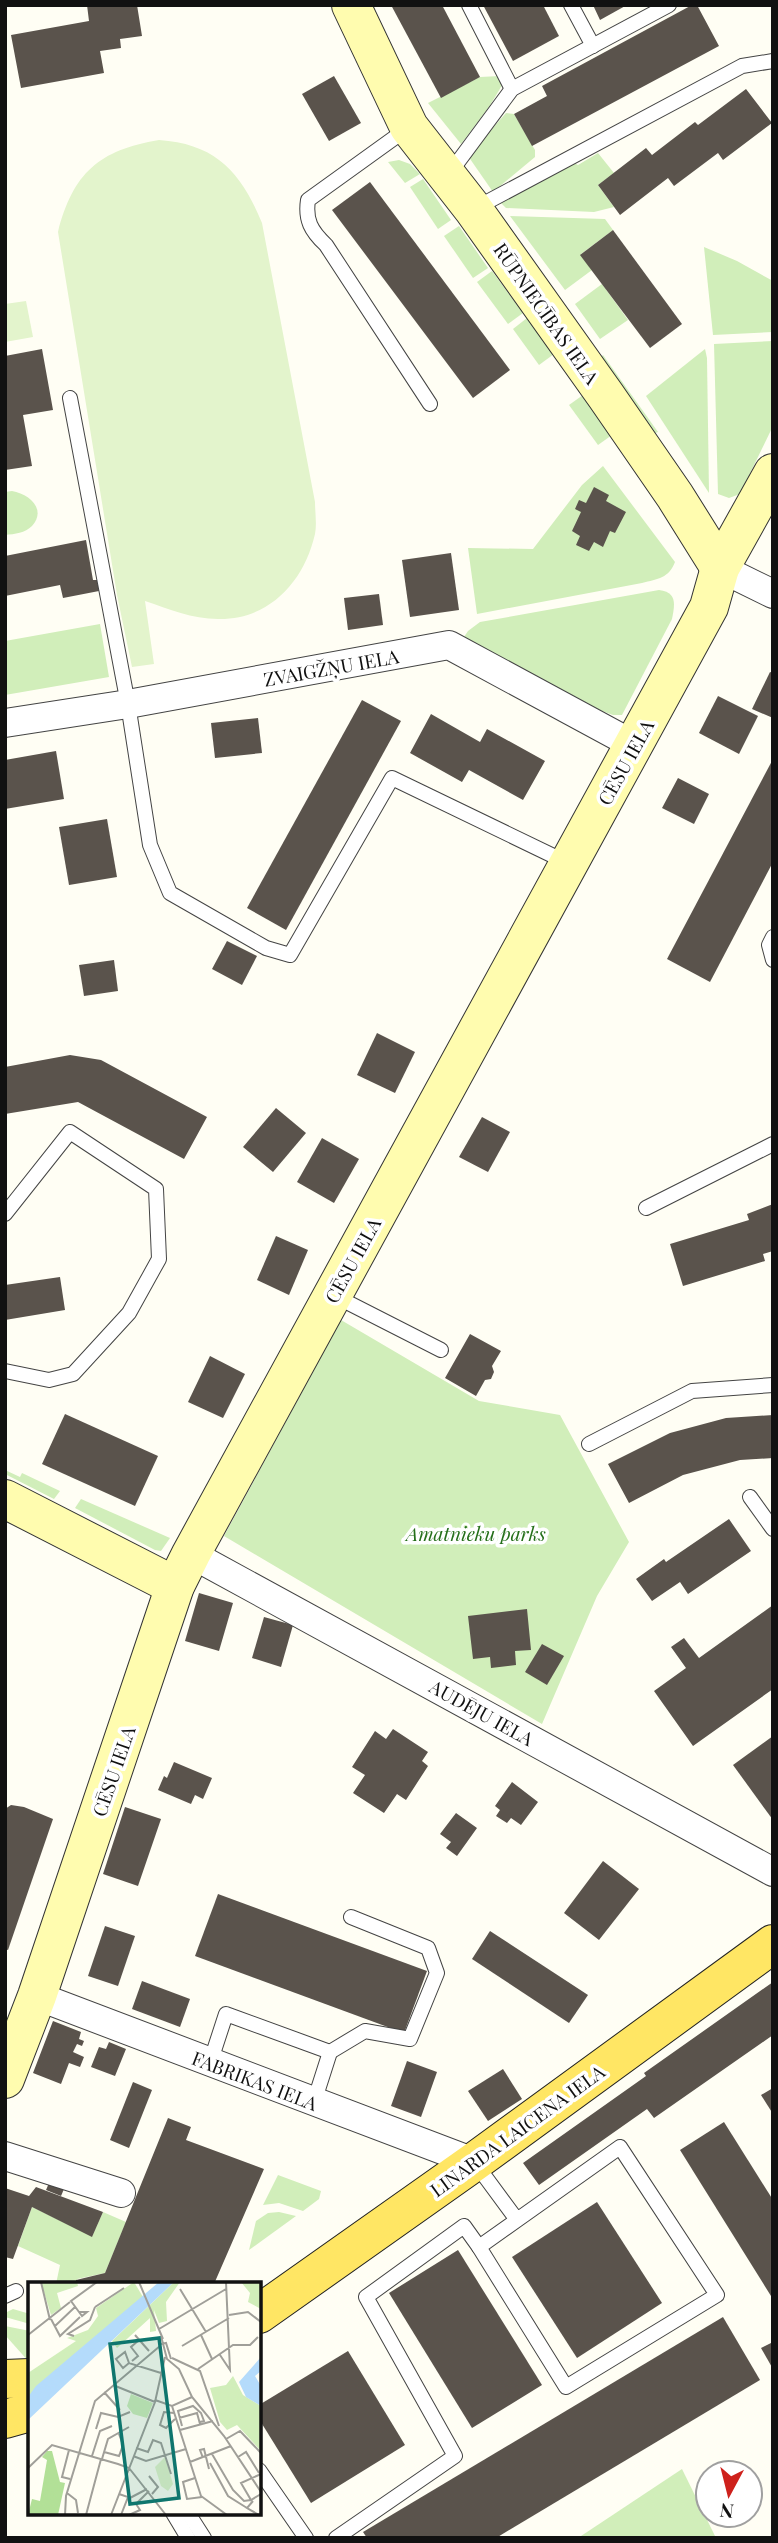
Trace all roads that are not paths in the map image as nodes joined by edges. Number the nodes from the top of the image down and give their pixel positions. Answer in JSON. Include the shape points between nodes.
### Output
{"nodes":[{"id":1,"x":351,"y":5,"type":"edge"},
{"id":2,"x":469,"y":5,"type":"edge"},
{"id":3,"x":570,"y":5,"type":"edge"},
{"id":4,"x":668,"y":5,"type":"edge"},
{"id":5,"x":593,"y":46,"type":"junction"},
{"id":6,"x":773,"y":61,"type":"edge"},
{"id":7,"x":512,"y":89,"type":"junction"},
{"id":8,"x":410,"y":127,"type":"junction"},
{"id":9,"x":448,"y":175,"type":"junction"},
{"id":10,"x":473,"y":209,"type":"junction"},
{"id":11,"x":70,"y":398,"type":"dead end"},
{"id":12,"x":430,"y":404,"type":"dead end"},
{"id":13,"x":773,"y":473,"type":"edge"},
{"id":14,"x":720,"y":568,"type":"junction"},
{"id":15,"x":773,"y":594,"type":"edge"},
{"id":16,"x":128,"y":704,"type":"junction"},
{"id":17,"x":5,"y":723,"type":"edge"},
{"id":18,"x":634,"y":745,"type":"junction"},
{"id":19,"x":569,"y":863,"type":"junction"},
{"id":20,"x":773,"y":937,"type":"edge"},
{"id":21,"x":773,"y":960,"type":"edge"},
{"id":22,"x":773,"y":1144,"type":"edge"},
{"id":23,"x":646,"y":1208,"type":"dead end"},
{"id":24,"x":5,"y":1214,"type":"edge"},
{"id":25,"x":333,"y":1295,"type":"junction"},
{"id":26,"x":441,"y":1350,"type":"dead end"},
{"id":27,"x":5,"y":1371,"type":"edge"},
{"id":28,"x":773,"y":1385,"type":"edge"},
{"id":29,"x":589,"y":1444,"type":"dead end"},
{"id":30,"x":750,"y":1497,"type":"dead end"},
{"id":31,"x":5,"y":1499,"type":"edge"},
{"id":32,"x":773,"y":1529,"type":"edge"},
{"id":33,"x":183,"y":1570,"type":"junction"},
{"id":34,"x":773,"y":1872,"type":"edge"},
{"id":35,"x":351,"y":1917,"type":"dead end"},
{"id":36,"x":773,"y":1944,"type":"edge"},
{"id":37,"x":37,"y":1996,"type":"junction"},
{"id":38,"x":330,"y":2052,"type":"junction"},
{"id":39,"x":210,"y":2063,"type":"junction"},
{"id":40,"x":5,"y":2079,"type":"edge"},
{"id":41,"x":314,"y":2102,"type":"junction"},
{"id":42,"x":5,"y":2156,"type":"edge"},
{"id":43,"x":474,"y":2162,"type":"junction"},
{"id":44,"x":121,"y":2193,"type":"dead end"},
{"id":45,"x":517,"y":2220,"type":"junction"},
{"id":46,"x":480,"y":2247,"type":"junction"},
{"id":47,"x":261,"y":2313,"type":"edge"},
{"id":48,"x":28,"y":2378,"type":"edge"},
{"id":49,"x":5,"y":2379,"type":"edge"},
{"id":50,"x":28,"y":2413,"type":"edge"},
{"id":51,"x":5,"y":2419,"type":"edge"},
{"id":52,"x":261,"y":2473,"type":"edge"},
{"id":53,"x":174,"y":2515,"type":"edge"},
{"id":54,"x":189,"y":2515,"type":"edge"},
{"id":55,"x":188,"y":2538,"type":"edge"},
{"id":56,"x":204,"y":2538,"type":"edge"},
{"id":57,"x":306,"y":2538,"type":"edge"},
{"id":58,"x":336,"y":2538,"type":"edge"}],
"edges":[{"from":1,"to":8,"type":"street","name":"RŪPNIECĪBAS IELA"},
{"from":2,"to":7,"type":"lane"},
{"from":3,"to":5,"type":"lane"},
{"from":4,"to":5,"type":"lane"},
{"from":5,"to":7,"type":"lane"},
{"from":6,"to":10,"type":"lane","via":[[741,66]]},
{"from":7,"to":9,"type":"lane"},
{"from":8,"to":9,"type":"street","name":"RŪPNIECĪBAS IELA"},
{"from":8,"to":12,"type":"lane","via":[[307,200],[305,215]]},
{"from":9,"to":10,"type":"street","name":"RŪPNIECĪBAS IELA"},
{"from":10,"to":14,"type":"street","name":"RŪPNIECĪBAS IELA","via":[[675,496]]},
{"from":11,"to":16,"type":"lane"},
{"from":13,"to":14,"type":"street","name":"CĒSU IELA"},
{"from":14,"to":15,"type":"street"},
{"from":14,"to":18,"type":"street","name":"CĒSU IELA","via":[[709,607]]},
{"from":16,"to":17,"type":"street","name":"ZVAIGŽŅU IELA"},
{"from":16,"to":18,"type":"street","name":"ZVAIGŽŅU IELA","via":[[449,645]]},
{"from":16,"to":19,"type":"lane","via":[[150,845],[170,893],[266,948],[290,955],[392,778]]},
{"from":18,"to":19,"type":"street","name":"CĒSU IELA"},
{"from":19,"to":25,"type":"street","name":"CĒSU IELA"},
{"from":20,"to":21,"type":"lane","via":[[769,945]]},
{"from":22,"to":23,"type":"lane"},
{"from":24,"to":27,"type":"lane","via":[[70,1132],[156,1189],[159,1259],[129,1313],[73,1374],[49,1380]]},
{"from":25,"to":26,"type":"lane"},
{"from":25,"to":33,"type":"street","name":"CĒSU IELA"},
{"from":28,"to":29,"type":"lane","via":[[692,1391]]},
{"from":30,"to":32,"type":"lane"},
{"from":31,"to":33,"type":"street"},
{"from":33,"to":34,"type":"street","name":"AUDĒJU IELA"},
{"from":33,"to":37,"type":"street","name":"CĒSU IELA"},
{"from":35,"to":38,"type":"lane","via":[[428,1948],[437,1973],[410,2039],[365,2031]]},
{"from":36,"to":43,"type":"main road","name":"LINARDA LAICENA IELA"},
{"from":37,"to":39,"type":"street","name":"FABRIKAS IELA"},
{"from":37,"to":40,"type":"street","name":"CĒSU IELA"},
{"from":38,"to":39,"type":"lane","via":[[226,2014]]},
{"from":38,"to":41,"type":"lane"},
{"from":39,"to":41,"type":"street","name":"FABRIKAS IELA"},
{"from":41,"to":43,"type":"street","name":"FABRIKAS IELA"},
{"from":42,"to":44,"type":"street"},
{"from":43,"to":45,"type":"lane"},
{"from":43,"to":47,"type":"main road","name":"LINARDA LAICENA IELA"},
{"from":45,"to":46,"type":"lane"},
{"from":45,"to":46,"type":"lane","via":[[620,2147],[717,2295],[566,2387]]},
{"from":46,"to":58,"type":"lane","via":[[464,2226],[366,2297],[455,2456]]},
{"from":48,"to":49,"type":"main road"},
{"from":50,"to":51,"type":"main road"},
{"from":52,"to":57,"type":"lane"},
{"from":53,"to":55,"type":"lane"},
{"from":54,"to":56,"type":"lane"}]}
